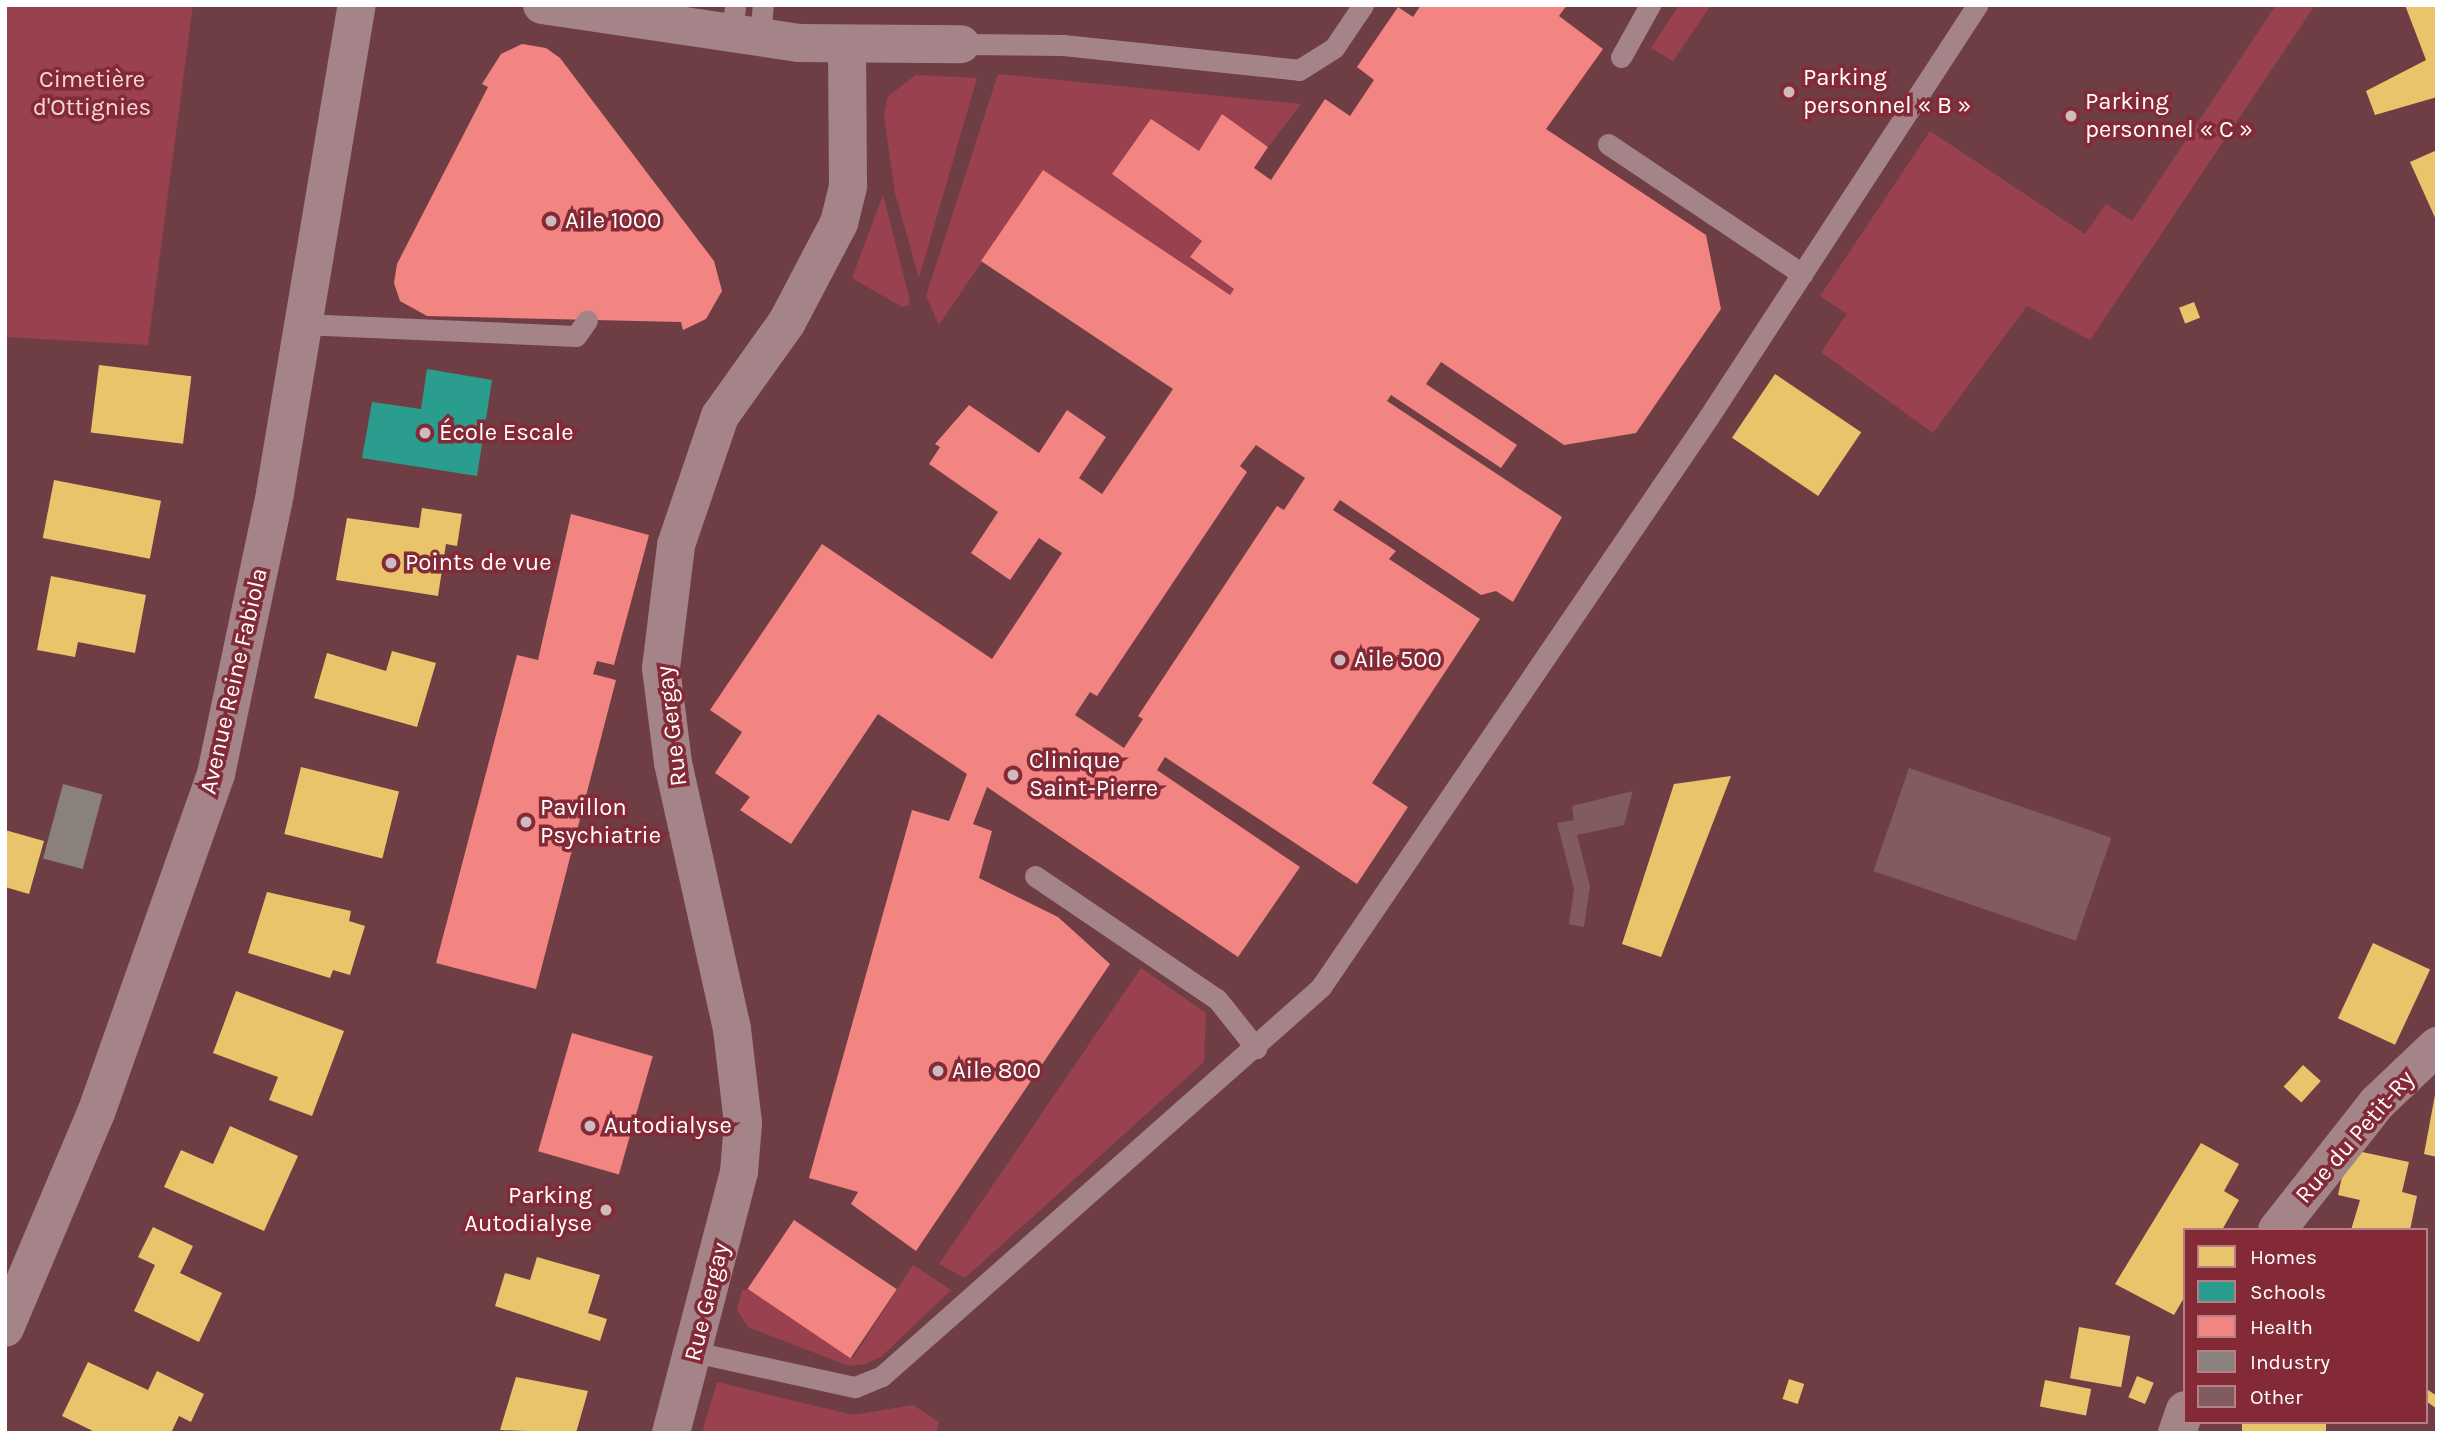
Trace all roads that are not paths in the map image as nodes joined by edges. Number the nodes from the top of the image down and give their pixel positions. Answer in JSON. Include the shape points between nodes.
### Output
{"nodes":[{"id":1,"x":357,"y":5,"type":"edge"},
{"id":2,"x":542,"y":5,"type":"edge"},
{"id":3,"x":1363,"y":5,"type":"edge"},
{"id":4,"x":1650,"y":5,"type":"edge"},
{"id":5,"x":1977,"y":5,"type":"edge"},
{"id":6,"x":622,"y":12,"type":"edge"},
{"id":7,"x":748,"y":20,"type":"edge"},
{"id":8,"x":961,"y":44,"type":"joint"},
{"id":9,"x":848,"y":47,"type":"junction"},
{"id":10,"x":1620,"y":57,"type":"dead end"},
{"id":11,"x":1608,"y":144,"type":"dead end"},
{"id":12,"x":1802,"y":274,"type":"junction"},
{"id":13,"x":587,"y":320,"type":"dead end"},
{"id":14,"x":301,"y":324,"type":"junction"},
{"id":15,"x":1035,"y":876,"type":"dead end"},
{"id":16,"x":2437,"y":1046,"type":"edge"},
{"id":17,"x":1256,"y":1048,"type":"junction"},
{"id":18,"x":2279,"y":1228,"type":"edge"},
{"id":19,"x":5,"y":1328,"type":"edge"},
{"id":20,"x":694,"y":1352,"type":"junction"},
{"id":21,"x":2183,"y":1415,"type":"edge"},
{"id":22,"x":671,"y":1433,"type":"edge"},
{"id":23,"x":2176,"y":1433,"type":"edge"}],
"edges":[{"from":1,"to":14,"type":"street","name":"Avenue Reine Fabiola"},
{"from":2,"to":6,"type":"street"},
{"from":3,"to":8,"type":"lane","via":[[1334,48],[1299,70],[1063,45]]},
{"from":4,"to":10,"type":"lane"},
{"from":5,"to":12,"type":"lane"},
{"from":6,"to":7,"type":"street"},
{"from":7,"to":9,"type":"street"},
{"from":8,"to":9,"type":"street"},
{"from":9,"to":20,"type":"street","name":"Rue Gergay","via":[[848,186],[839,223],[787,322],[720,416],[676,545],[661,668],[673,762],[732,1029],[743,1123],[740,1172]]},
{"from":11,"to":12,"type":"lane"},
{"from":12,"to":17,"type":"lane","via":[[1321,986]]},
{"from":13,"to":14,"type":"lane","via":[[576,336]]},
{"from":14,"to":19,"type":"street","name":"Avenue Reine Fabiola","via":[[275,493],[216,774],[96,1113]]},
{"from":15,"to":17,"type":"lane","via":[[1217,999]]},
{"from":16,"to":18,"type":"street","name":"Rue du Petit-Ry","via":[[2377,1104]]},
{"from":17,"to":20,"type":"lane","via":[[882,1376],[855,1387]]},
{"from":20,"to":22,"type":"street","name":"Rue Gergay"},
{"from":21,"to":23,"type":"street"}]}
